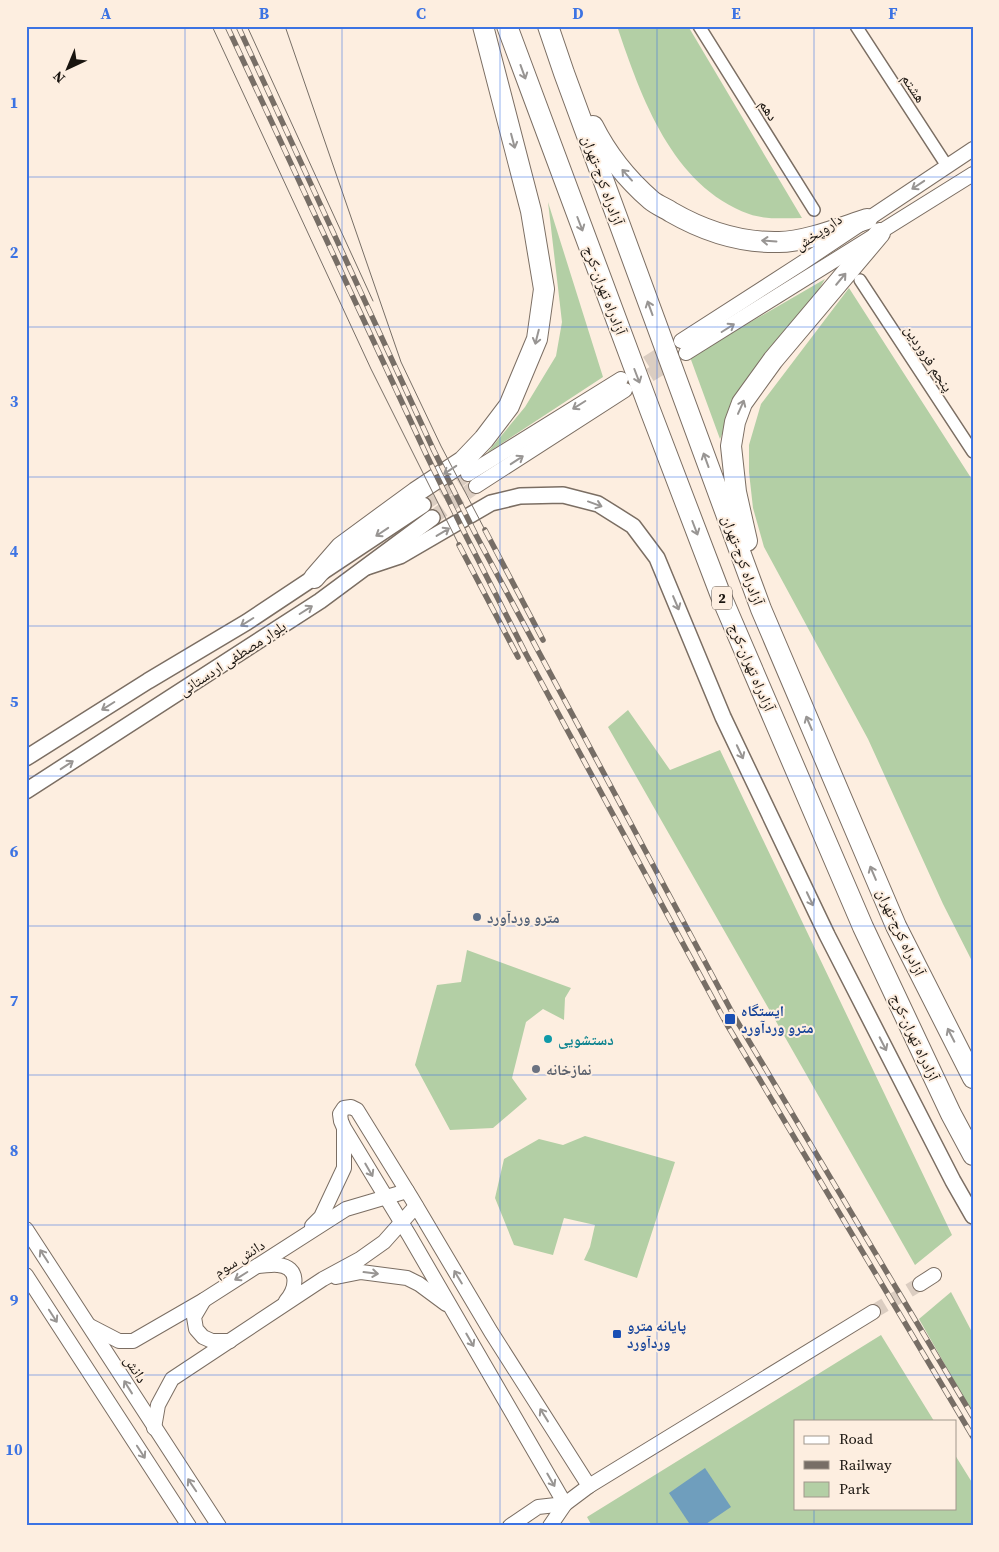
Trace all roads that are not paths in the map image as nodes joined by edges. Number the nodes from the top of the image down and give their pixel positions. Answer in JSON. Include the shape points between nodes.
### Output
{"nodes":[{"id":1,"x":483,"y":26,"type":"edge"},
{"id":2,"x":507,"y":26,"type":"edge"},
{"id":3,"x":548,"y":26,"type":"edge"},
{"id":4,"x":699,"y":26,"type":"edge"},
{"id":5,"x":856,"y":26,"type":"edge"},
{"id":6,"x":564,"y":73,"type":"junction"},
{"id":7,"x":973,"y":149,"type":"edge"},
{"id":8,"x":947,"y":166,"type":"junction"},
{"id":9,"x":973,"y":174,"type":"edge"},
{"id":10,"x":814,"y":210,"type":"dead end"},
{"id":11,"x":874,"y":226,"type":"junction"},
{"id":12,"x":860,"y":280,"type":"dead end"},
{"id":13,"x":973,"y":452,"type":"edge"},
{"id":14,"x":468,"y":474,"type":"tunnel mouth"},
{"id":15,"x":476,"y":486,"type":"tunnel mouth"},
{"id":16,"x":422,"y":505,"type":"tunnel mouth"},
{"id":17,"x":432,"y":518,"type":"tunnel mouth"},
{"id":18,"x":367,"y":567,"type":"junction"},
{"id":19,"x":314,"y":578,"type":"junction"},
{"id":20,"x":761,"y":609,"type":"junction"},
{"id":21,"x":26,"y":758,"type":"edge"},
{"id":22,"x":26,"y":791,"type":"edge"},
{"id":23,"x":973,"y":1078,"type":"edge"},
{"id":24,"x":344,"y":1128,"type":"junction"},
{"id":25,"x":973,"y":1155,"type":"edge"},
{"id":26,"x":408,"y":1191,"type":"junction"},
{"id":27,"x":386,"y":1199,"type":"junction"},
{"id":28,"x":416,"y":1206,"type":"junction"},
{"id":29,"x":973,"y":1216,"type":"edge"},
{"id":30,"x":401,"y":1222,"type":"junction"},
{"id":31,"x":26,"y":1229,"type":"edge"},
{"id":32,"x":298,"y":1240,"type":"junction"},
{"id":33,"x":258,"y":1266,"type":"junction"},
{"id":34,"x":26,"y":1275,"type":"edge"},
{"id":35,"x":934,"y":1276,"type":"dead end"},
{"id":36,"x":323,"y":1279,"type":"junction"},
{"id":37,"x":920,"y":1284,"type":"tunnel mouth"},
{"id":38,"x":204,"y":1300,"type":"junction"},
{"id":39,"x":281,"y":1307,"type":"junction"},
{"id":40,"x":452,"y":1309,"type":"junction"},
{"id":41,"x":873,"y":1312,"type":"tunnel mouth"},
{"id":42,"x":90,"y":1326,"type":"junction"},
{"id":43,"x":230,"y":1341,"type":"junction"},
{"id":44,"x":154,"y":1428,"type":"junction"},
{"id":45,"x":589,"y":1486,"type":"junction"},
{"id":46,"x":565,"y":1504,"type":"junction"},
{"id":47,"x":189,"y":1526,"type":"edge"},
{"id":48,"x":219,"y":1526,"type":"edge"},
{"id":49,"x":510,"y":1526,"type":"edge"},
{"id":50,"x":550,"y":1526,"type":"edge"}],
"edges":[{"from":1,"to":19,"type":"highway","one_way":true,"via":[[531,211],[544,289],[538,339],[509,406],[484,439],[463,461],[341,547]]},
{"from":2,"to":25,"type":"highway","name":"آزادراه تهران-کرج","number":"2","one_way":true,"via":[[721,596],[863,927]]},
{"from":3,"to":6,"type":"highway","name":"آزادراه کرج-تهران","number":"2"},
{"from":4,"to":10,"type":"street","name":"دهم"},
{"from":5,"to":8,"type":"street","name":"هشتم"},
{"from":11,"to":6,"type":"highway","one_way":true,"via":[[780,242],[719,234],[690,223],[653,202],[624,173],[600,139]]},
{"from":20,"to":6,"type":"highway","name":"آزادراه کرج-تهران","number":"2","one_way":true},
{"from":7,"to":8,"type":"street","name":"داروپخش"},
{"from":8,"to":11,"type":"street","name":"داروپخش","one_way":true},
{"from":9,"to":11,"type":"street","name":"داروپخش"},
{"from":11,"to":11,"type":"street","name":"داروپخش","one_way":true,"via":[[684,347]]},
{"from":20,"to":11,"type":"highway","one_way":true,"via":[[736,492],[731,446],[735,422],[742,403],[756,382]]},
{"from":12,"to":13,"type":"street","name":"پنجم فروردین"},
{"from":15,"to":14,"type":"street","one_way":true,"via":[[623,385]]},
{"from":16,"to":19,"type":"main road","name":"بلوار مصطفی اردستانی","one_way":true},
{"from":17,"to":18,"type":"main road","name":"بلوار مصطفی اردستانی"},
{"from":22,"to":18,"type":"main road","name":"بلوار مصطفی اردستانی","one_way":true,"via":[[320,601]]},
{"from":18,"to":29,"type":"main road","one_way":true,"via":[[400,556],[491,503],[520,496],[563,494],[598,504],[633,526],[657,558],[723,717],[827,935]]},
{"from":19,"to":21,"type":"main road","name":"بلوار مصطفی اردستانی","one_way":true},
{"from":23,"to":20,"type":"highway","name":"آزادراه کرج-تهران","number":"2","one_way":true,"via":[[896,926]]},
{"from":24,"to":26,"type":"street","via":[[340,1114],[344,1108],[351,1107]]},
{"from":24,"to":27,"type":"street","one_way":true},
{"from":24,"to":32,"type":"street","via":[[344,1168],[321,1217]]},
{"from":26,"to":27,"type":"street","name":"دانش سوم"},
{"from":26,"to":28,"type":"street"},
{"from":27,"to":30,"type":"street"},
{"from":27,"to":32,"type":"street","name":"دانش سوم","via":[[346,1209]]},
{"from":28,"to":30,"type":"street"},
{"from":45,"to":28,"type":"street","one_way":true},
{"from":30,"to":36,"type":"street","via":[[384,1242]]},
{"from":30,"to":40,"type":"street"},
{"from":42,"to":31,"type":"street","name":"دانش","one_way":true},
{"from":32,"to":33,"type":"street","name":"دانش سوم"},
{"from":33,"to":38,"type":"street","name":"دانش سوم","one_way":true},
{"from":33,"to":39,"type":"street","via":[[279,1265],[293,1274],[294,1288]]},
{"from":34,"to":47,"type":"street","one_way":true},
{"from":35,"to":37,"type":"street"},
{"from":36,"to":39,"type":"street"},
{"from":36,"to":40,"type":"street","one_way":true,"via":[[361,1272],[406,1278]]},
{"from":38,"to":42,"type":"street","name":"دانش سوم","via":[[133,1341],[119,1341]]},
{"from":38,"to":43,"type":"street","via":[[194,1317],[196,1329],[212,1341]]},
{"from":39,"to":43,"type":"street"},
{"from":40,"to":46,"type":"street","one_way":true},
{"from":41,"to":45,"type":"street"},
{"from":44,"to":42,"type":"street","name":"دانش","one_way":true},
{"from":43,"to":44,"type":"street","via":[[172,1379],[158,1405]]},
{"from":48,"to":44,"type":"street","name":"دانش","one_way":true},
{"from":45,"to":46,"type":"street"},
{"from":46,"to":49,"type":"street","via":[[538,1507]]},
{"from":46,"to":50,"type":"street"}]}
